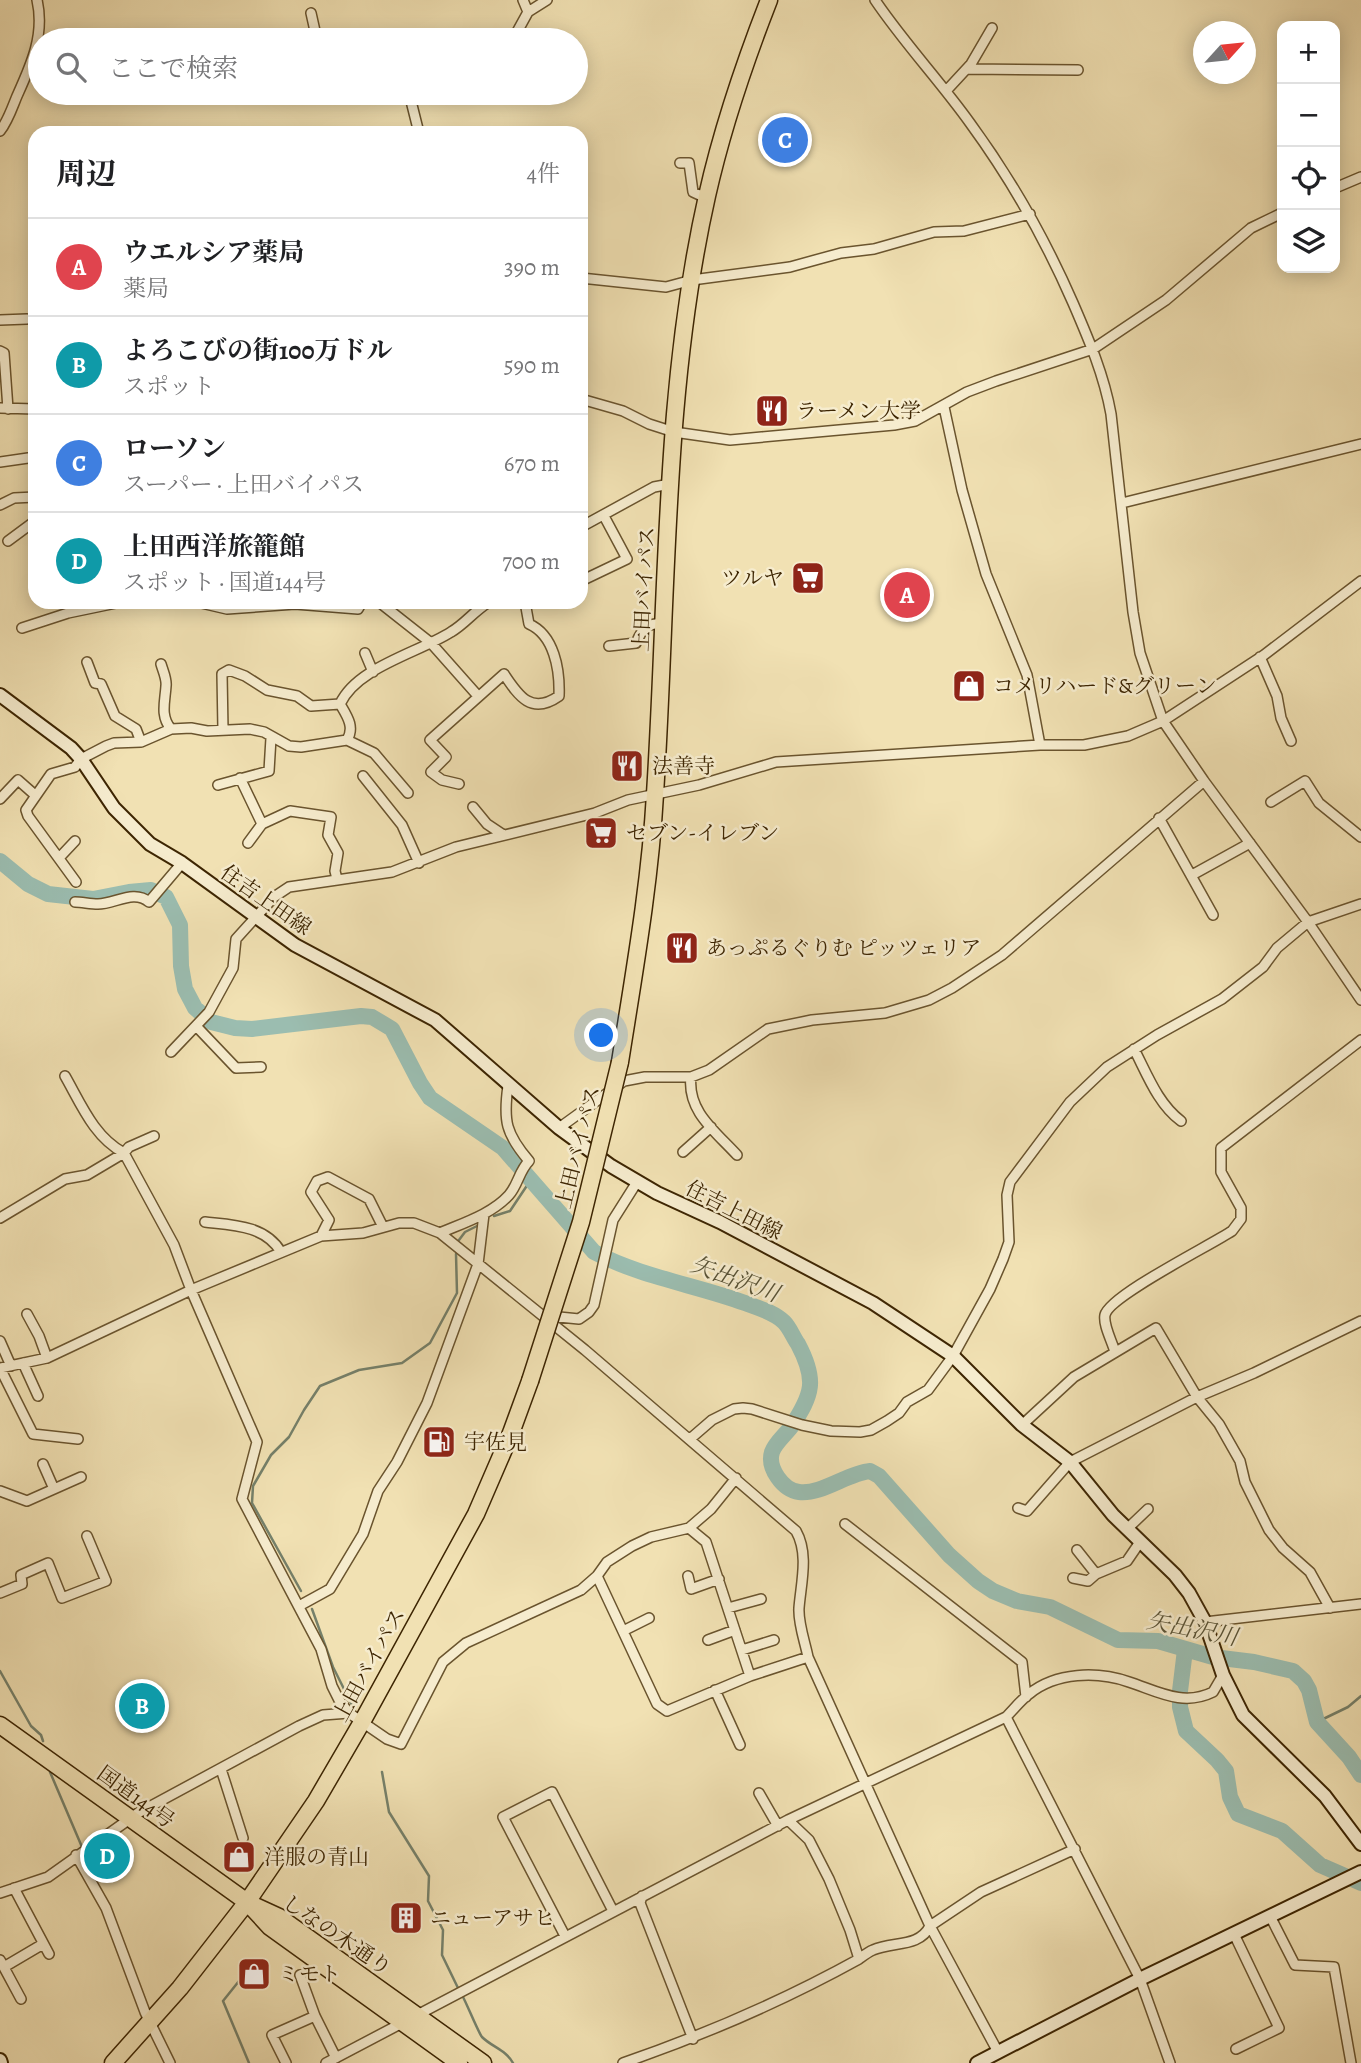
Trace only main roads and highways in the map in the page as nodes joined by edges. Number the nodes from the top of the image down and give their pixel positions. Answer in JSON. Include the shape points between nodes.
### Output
{"nodes":[{"id":1,"x":769,"y":0,"type":"edge"},
{"id":2,"x":0,"y":695,"type":"edge"},
{"id":3,"x":0,"y":1726,"type":"edge"},
{"id":4,"x":1361,"y":1844,"type":"edge"},
{"id":5,"x":1361,"y":1872,"type":"edge"},
{"id":6,"x":247,"y":1902,"type":"junction"},
{"id":7,"x":410,"y":2019,"type":"junction"},
{"id":8,"x":1000,"y":2058,"type":"edge"},
{"id":9,"x":113,"y":2063,"type":"edge"},
{"id":10,"x":459,"y":2063,"type":"edge"},
{"id":11,"x":483,"y":2063,"type":"edge"},
{"id":12,"x":977,"y":2063,"type":"edge"}],
"edges":[{"from":1,"to":6,"type":"highway","name":"上田バイパス","bridge":true,"via":[[729,110],[706,198],[692,280],[674,432],[655,795],[639,943],[620,1062],[581,1222],[530,1381],[476,1514],[356,1718],[316,1801]]},
{"from":2,"to":4,"type":"main road","name":"住吉上田線","via":[[71,748],[114,808],[150,844],[254,918],[295,946],[435,1020],[559,1128],[637,1182],[873,1303],[953,1356],[1021,1425],[1070,1462],[1182,1584],[1205,1622],[1243,1715],[1325,1796]]},
{"from":3,"to":6,"type":"highway","name":"国道144号"},
{"from":5,"to":8,"type":"main road","via":[[1140,1979]]},
{"from":6,"to":7,"type":"highway","name":"しなの木通り","via":[[279,1917]]},
{"from":6,"to":9,"type":"highway","name":"上田バイパス","via":[[180,1988]]},
{"from":7,"to":10,"type":"highway","name":"しなの木通り"},
{"from":7,"to":11,"type":"highway","name":"しなの木通り"},
{"from":8,"to":12,"type":"main road"}]}
